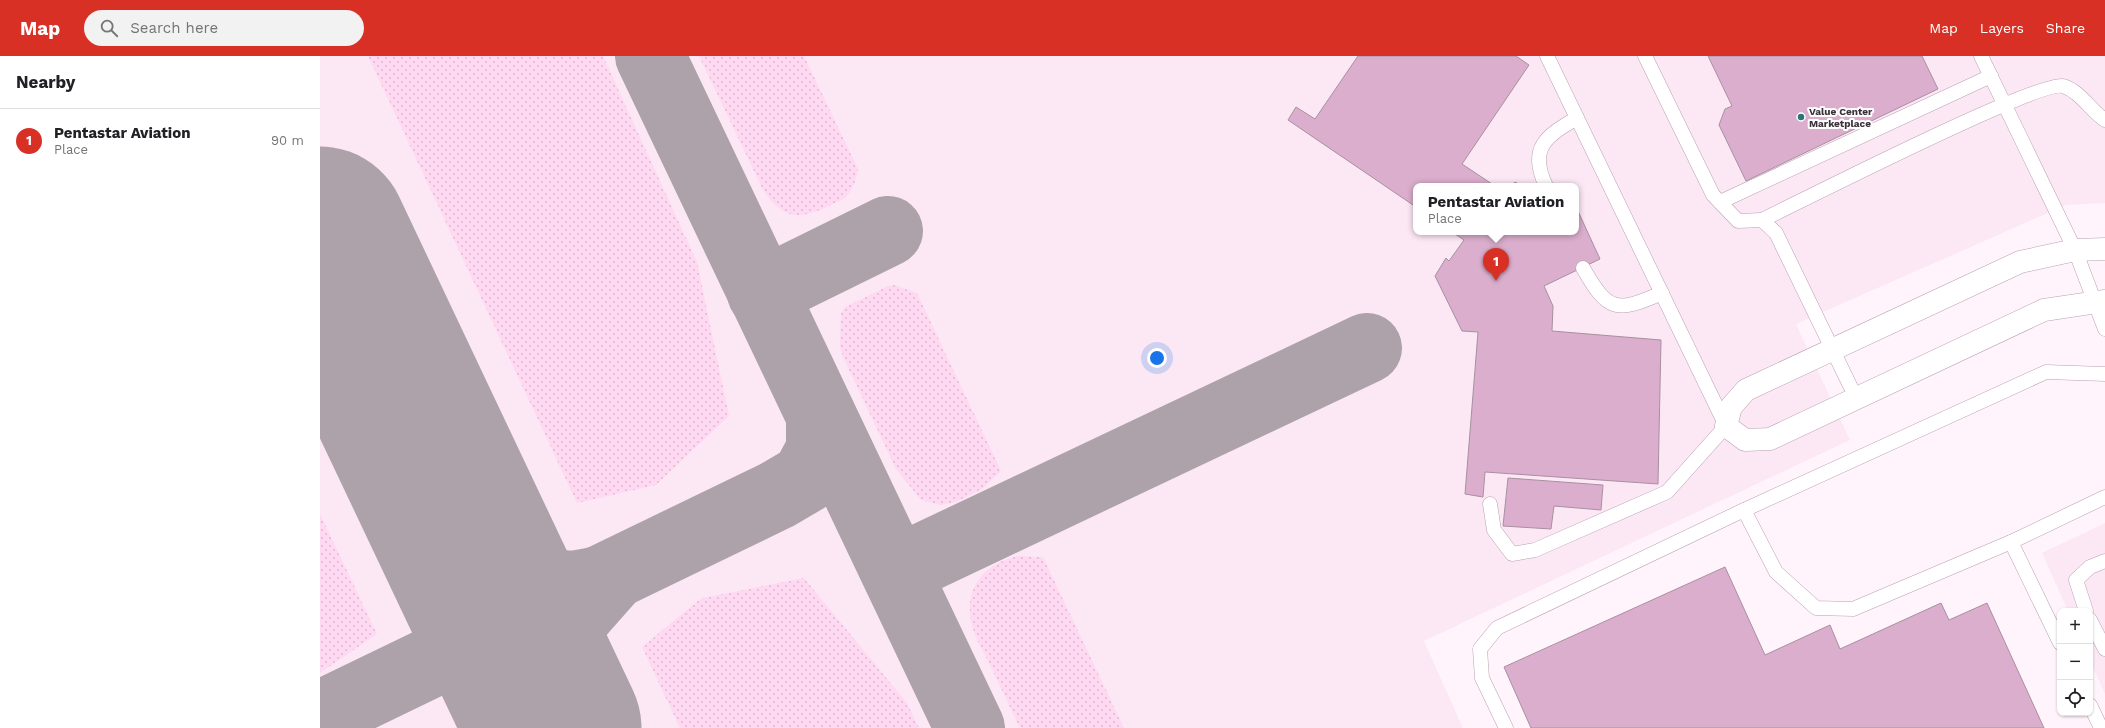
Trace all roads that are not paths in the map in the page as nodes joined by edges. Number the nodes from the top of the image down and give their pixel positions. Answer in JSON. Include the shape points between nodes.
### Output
{"nodes":[{"id":1,"x":1547,"y":56,"type":"edge"},
{"id":2,"x":1645,"y":56,"type":"edge"},
{"id":3,"x":1982,"y":56,"type":"edge"},
{"id":4,"x":1991,"y":76,"type":"junction"},
{"id":5,"x":2005,"y":104,"type":"junction"},
{"id":6,"x":1577,"y":118,"type":"junction"},
{"id":7,"x":2105,"y":120,"type":"edge"},
{"id":8,"x":1545,"y":183,"type":"edge"},
{"id":9,"x":1720,"y":202,"type":"junction"},
{"id":10,"x":1762,"y":220,"type":"junction"},
{"id":11,"x":2105,"y":249,"type":"edge"},
{"id":12,"x":2075,"y":250,"type":"junction"},
{"id":13,"x":1583,"y":268,"type":"dead end"},
{"id":14,"x":1662,"y":293,"type":"junction"},
{"id":15,"x":2100,"y":301,"type":"edge"},
{"id":16,"x":2105,"y":329,"type":"edge"},
{"id":17,"x":1833,"y":350,"type":"junction"},
{"id":18,"x":2105,"y":374,"type":"edge"},
{"id":19,"x":1857,"y":400,"type":"junction"},
{"id":20,"x":1726,"y":426,"type":"junction"},
{"id":21,"x":2105,"y":497,"type":"edge"},
{"id":22,"x":1490,"y":504,"type":"dead end"},
{"id":23,"x":1744,"y":510,"type":"junction"},
{"id":24,"x":2011,"y":542,"type":"junction"},
{"id":25,"x":2105,"y":561,"type":"edge"},
{"id":26,"x":2085,"y":608,"type":"edge"},
{"id":27,"x":2093,"y":626,"type":"edge"},
{"id":28,"x":2057,"y":637,"type":"edge"},
{"id":29,"x":2105,"y":649,"type":"edge"},
{"id":30,"x":2093,"y":711,"type":"edge"},
{"id":31,"x":1506,"y":728,"type":"edge"},
{"id":32,"x":2101,"y":728,"type":"edge"}],
"edges":[{"from":1,"to":6,"type":"lane"},
{"from":2,"to":9,"type":"lane","via":[[1713,195]]},
{"from":3,"to":4,"type":"lane"},
{"from":4,"to":5,"type":"lane"},
{"from":4,"to":9,"type":"lane"},
{"from":5,"to":7,"type":"lane","via":[[2048,88],[2062,86],[2076,93]]},
{"from":5,"to":10,"type":"lane"},
{"from":5,"to":12,"type":"lane"},
{"from":6,"to":8,"type":"lane","via":[[1552,132],[1539,152],[1538,162]]},
{"from":6,"to":14,"type":"lane"},
{"from":9,"to":10,"type":"lane","via":[[1738,221]]},
{"from":10,"to":17,"type":"lane","via":[[1776,233]]},
{"from":11,"to":12,"type":"street"},
{"from":12,"to":15,"type":"lane"},
{"from":12,"to":17,"type":"street","via":[[2020,262]]},
{"from":13,"to":14,"type":"lane","via":[[1594,288],[1605,301],[1613,305],[1630,306]]},
{"from":14,"to":20,"type":"lane"},
{"from":15,"to":16,"type":"lane"},
{"from":15,"to":19,"type":"street","via":[[2044,310]]},
{"from":17,"to":19,"type":"lane"},
{"from":17,"to":20,"type":"street","via":[[1746,390],[1730,407]]},
{"from":18,"to":23,"type":"lane","via":[[2046,372]]},
{"from":19,"to":20,"type":"street","via":[[1770,439],[1745,440]]},
{"from":20,"to":22,"type":"lane","via":[[1666,492],[1535,550],[1512,554],[1494,530]]},
{"from":21,"to":24,"type":"lane"},
{"from":23,"to":24,"type":"lane","via":[[1776,572],[1816,608],[1853,609]]},
{"from":23,"to":31,"type":"lane","via":[[1497,628],[1480,649],[1482,678]]},
{"from":24,"to":28,"type":"lane"},
{"from":25,"to":26,"type":"lane","via":[[2090,567],[2076,580]]},
{"from":27,"to":29,"type":"lane"},
{"from":30,"to":32,"type":"lane"}]}
